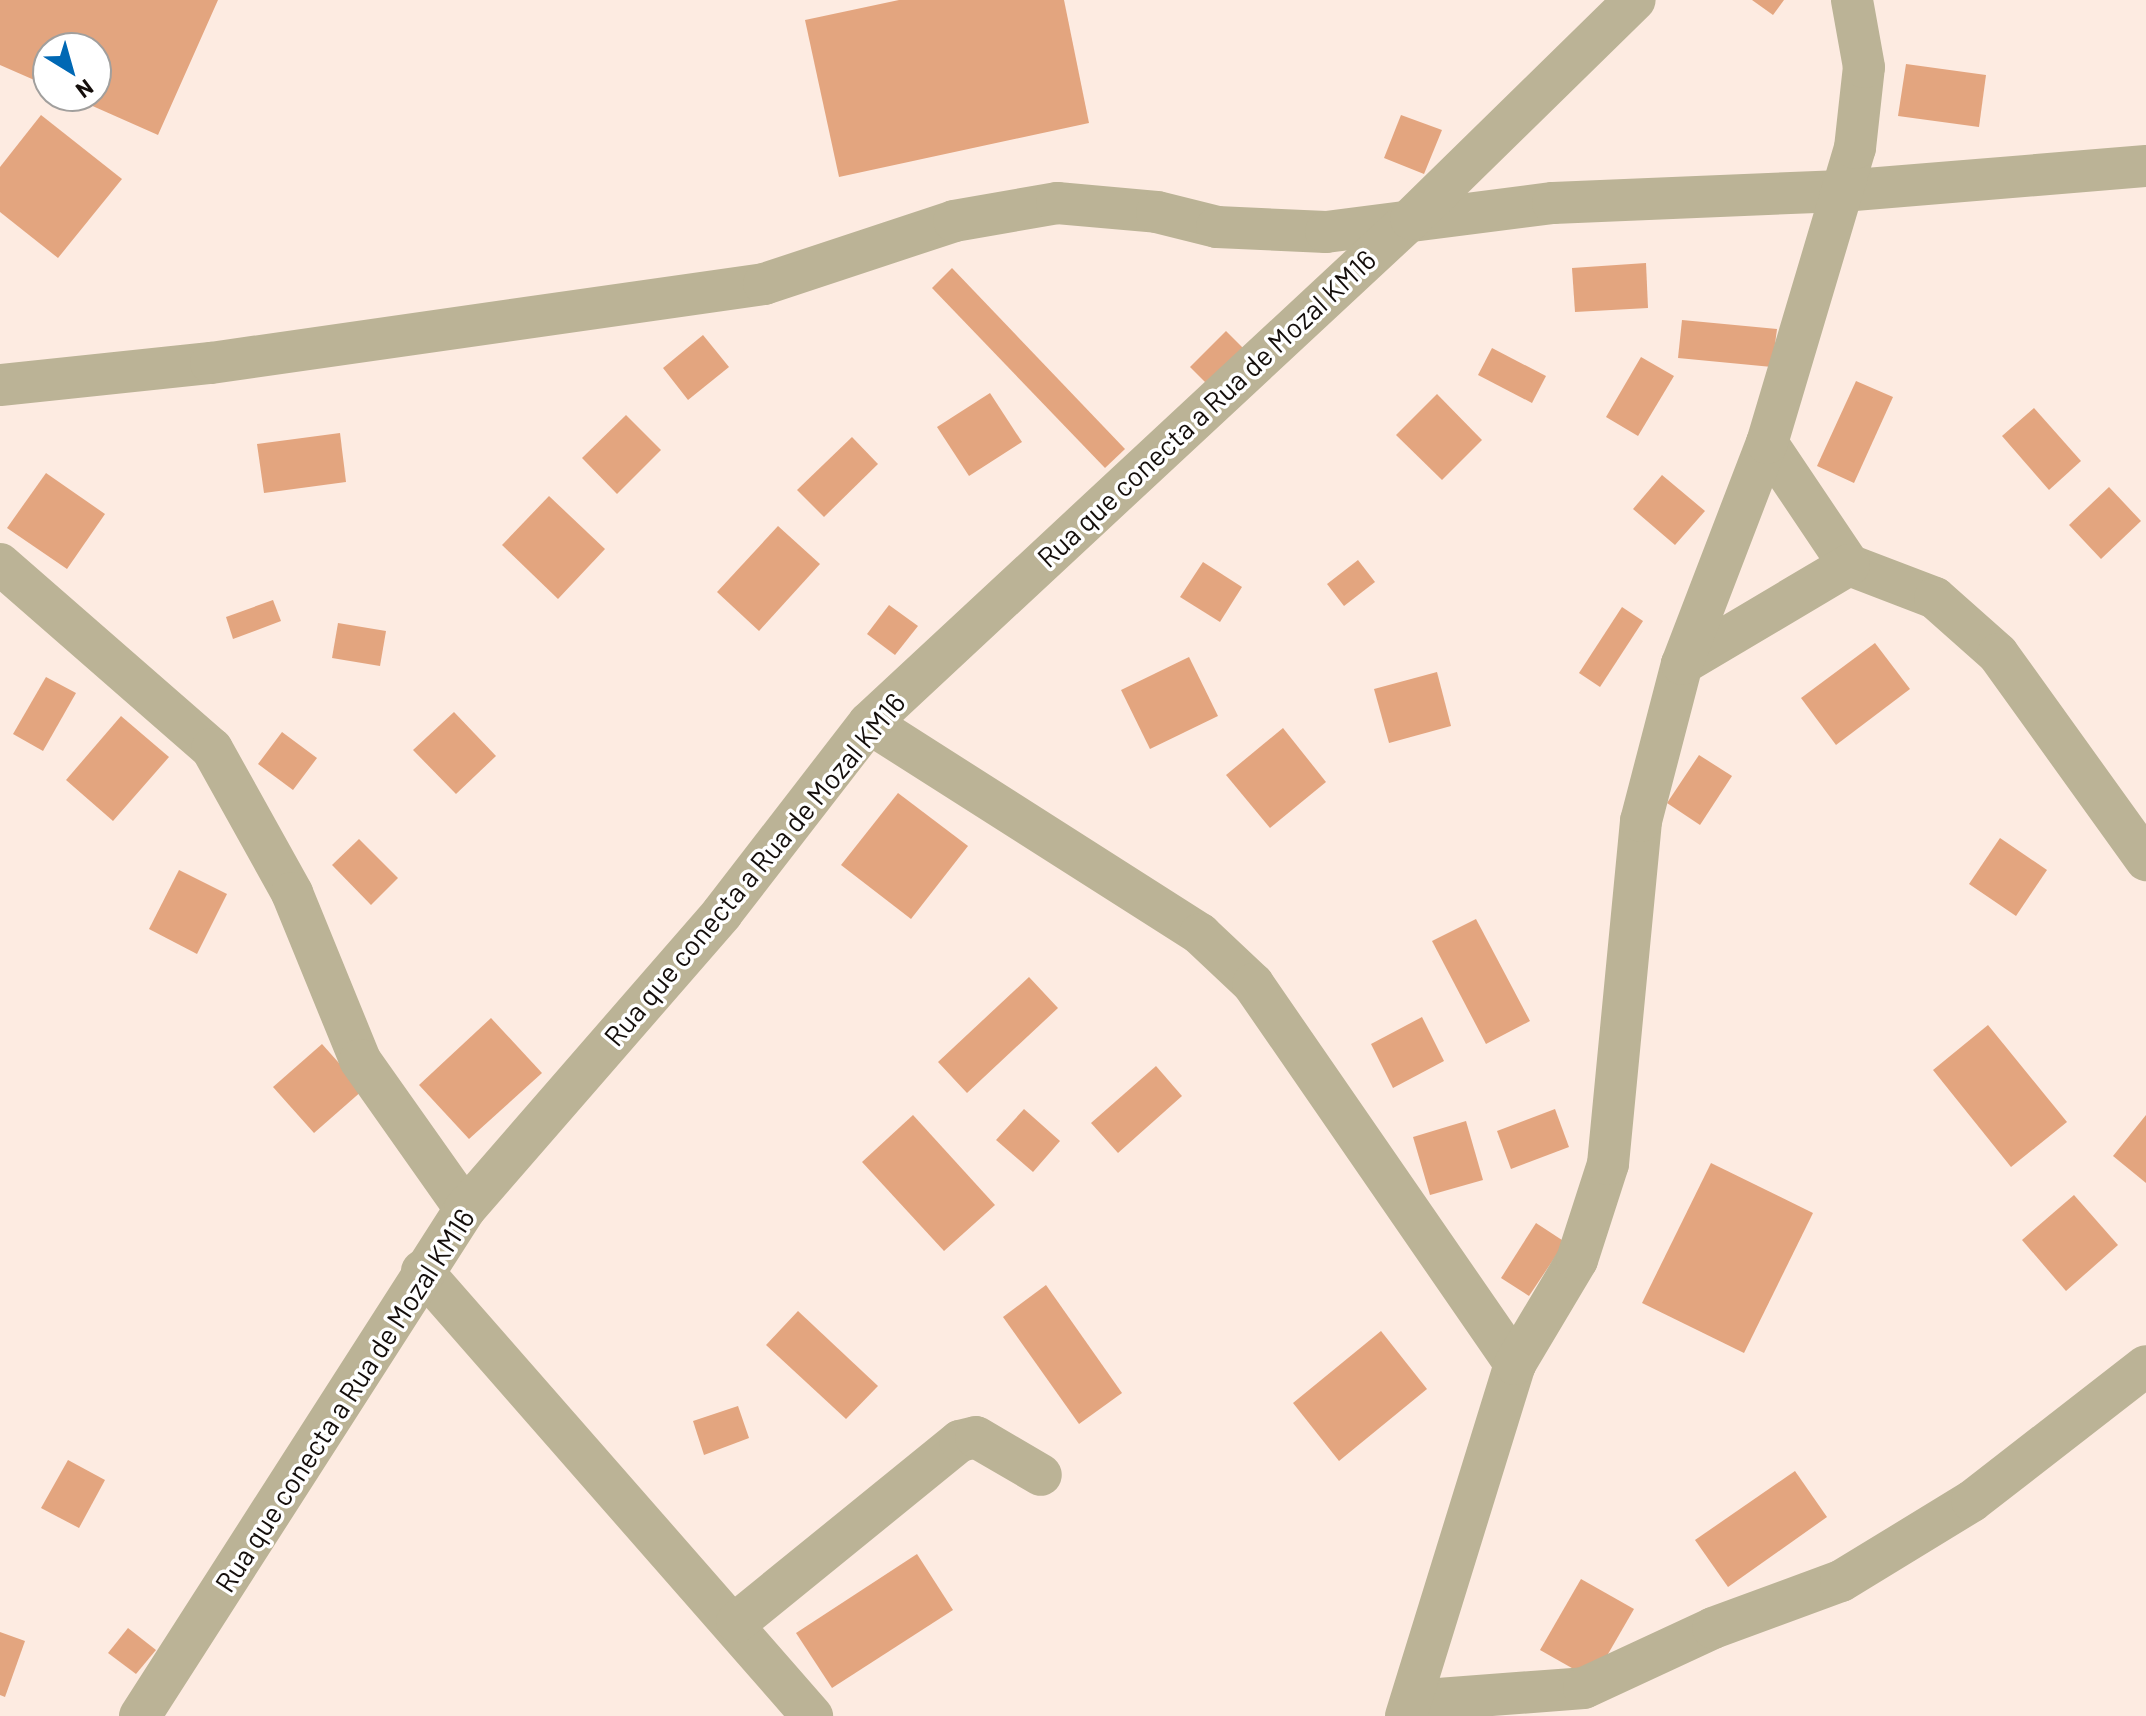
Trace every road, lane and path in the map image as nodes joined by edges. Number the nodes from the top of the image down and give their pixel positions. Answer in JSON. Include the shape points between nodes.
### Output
{"nodes":[{"id":1,"x":1635,"y":0,"type":"edge"},
{"id":2,"x":1852,"y":0,"type":"edge"},
{"id":3,"x":2146,"y":166,"type":"edge"},
{"id":4,"x":1842,"y":191,"type":"junction"},
{"id":5,"x":1411,"y":219,"type":"junction"},
{"id":6,"x":0,"y":385,"type":"edge"},
{"id":7,"x":1767,"y":443,"type":"junction"},
{"id":8,"x":0,"y":564,"type":"edge"},
{"id":9,"x":1849,"y":565,"type":"junction"},
{"id":10,"x":1682,"y":664,"type":"junction"},
{"id":11,"x":869,"y":723,"type":"junction"},
{"id":12,"x":2146,"y":860,"type":"edge"},
{"id":13,"x":465,"y":1209,"type":"junction"},
{"id":14,"x":422,"y":1271,"type":"junction"},
{"id":15,"x":1515,"y":1364,"type":"junction"},
{"id":16,"x":2146,"y":1366,"type":"edge"},
{"id":17,"x":1041,"y":1475,"type":"dead end"},
{"id":18,"x":737,"y":1622,"type":"junction"},
{"id":19,"x":1409,"y":1708,"type":"edge"},
{"id":20,"x":140,"y":1716,"type":"edge"},
{"id":21,"x":812,"y":1716,"type":"edge"}],
"edges":[{"from":1,"to":5,"type":"street","name":"Rua que conecta a Rua de Mozal KM16"},
{"from":2,"to":4,"type":"street","via":[[1864,67]]},
{"from":3,"to":4,"type":"street"},
{"from":4,"to":5,"type":"street","via":[[1670,196]]},
{"from":4,"to":7,"type":"street"},
{"from":5,"to":6,"type":"street","via":[[1295,231],[1057,203],[954,221],[764,284],[211,363]]},
{"from":5,"to":11,"type":"street","name":"Rua que conecta a Rua de Mozal KM16"},
{"from":7,"to":9,"type":"street"},
{"from":7,"to":10,"type":"street"},
{"from":8,"to":13,"type":"street","via":[[212,749],[292,893],[360,1060]]},
{"from":9,"to":10,"type":"street"},
{"from":9,"to":12,"type":"street","via":[[1935,598],[1998,654]]},
{"from":10,"to":15,"type":"street","via":[[1641,821],[1608,1164],[1577,1260]]},
{"from":11,"to":13,"type":"street","name":"Rua que conecta a Rua de Mozal KM16","via":[[722,913]]},
{"from":11,"to":15,"type":"street","via":[[1200,934],[1253,984]]},
{"from":13,"to":14,"type":"street","name":"Rua que conecta a Rua de Mozal KM16"},
{"from":14,"to":18,"type":"street"},
{"from":14,"to":20,"type":"street","name":"Rua que conecta a Rua de Mozal KM16"},
{"from":15,"to":19,"type":"street"},
{"from":16,"to":19,"type":"street","via":[[1972,1501],[1841,1581],[1713,1628],[1584,1688]]},
{"from":17,"to":18,"type":"street","via":[[976,1437],[960,1441]]},
{"from":18,"to":21,"type":"street"}]}
